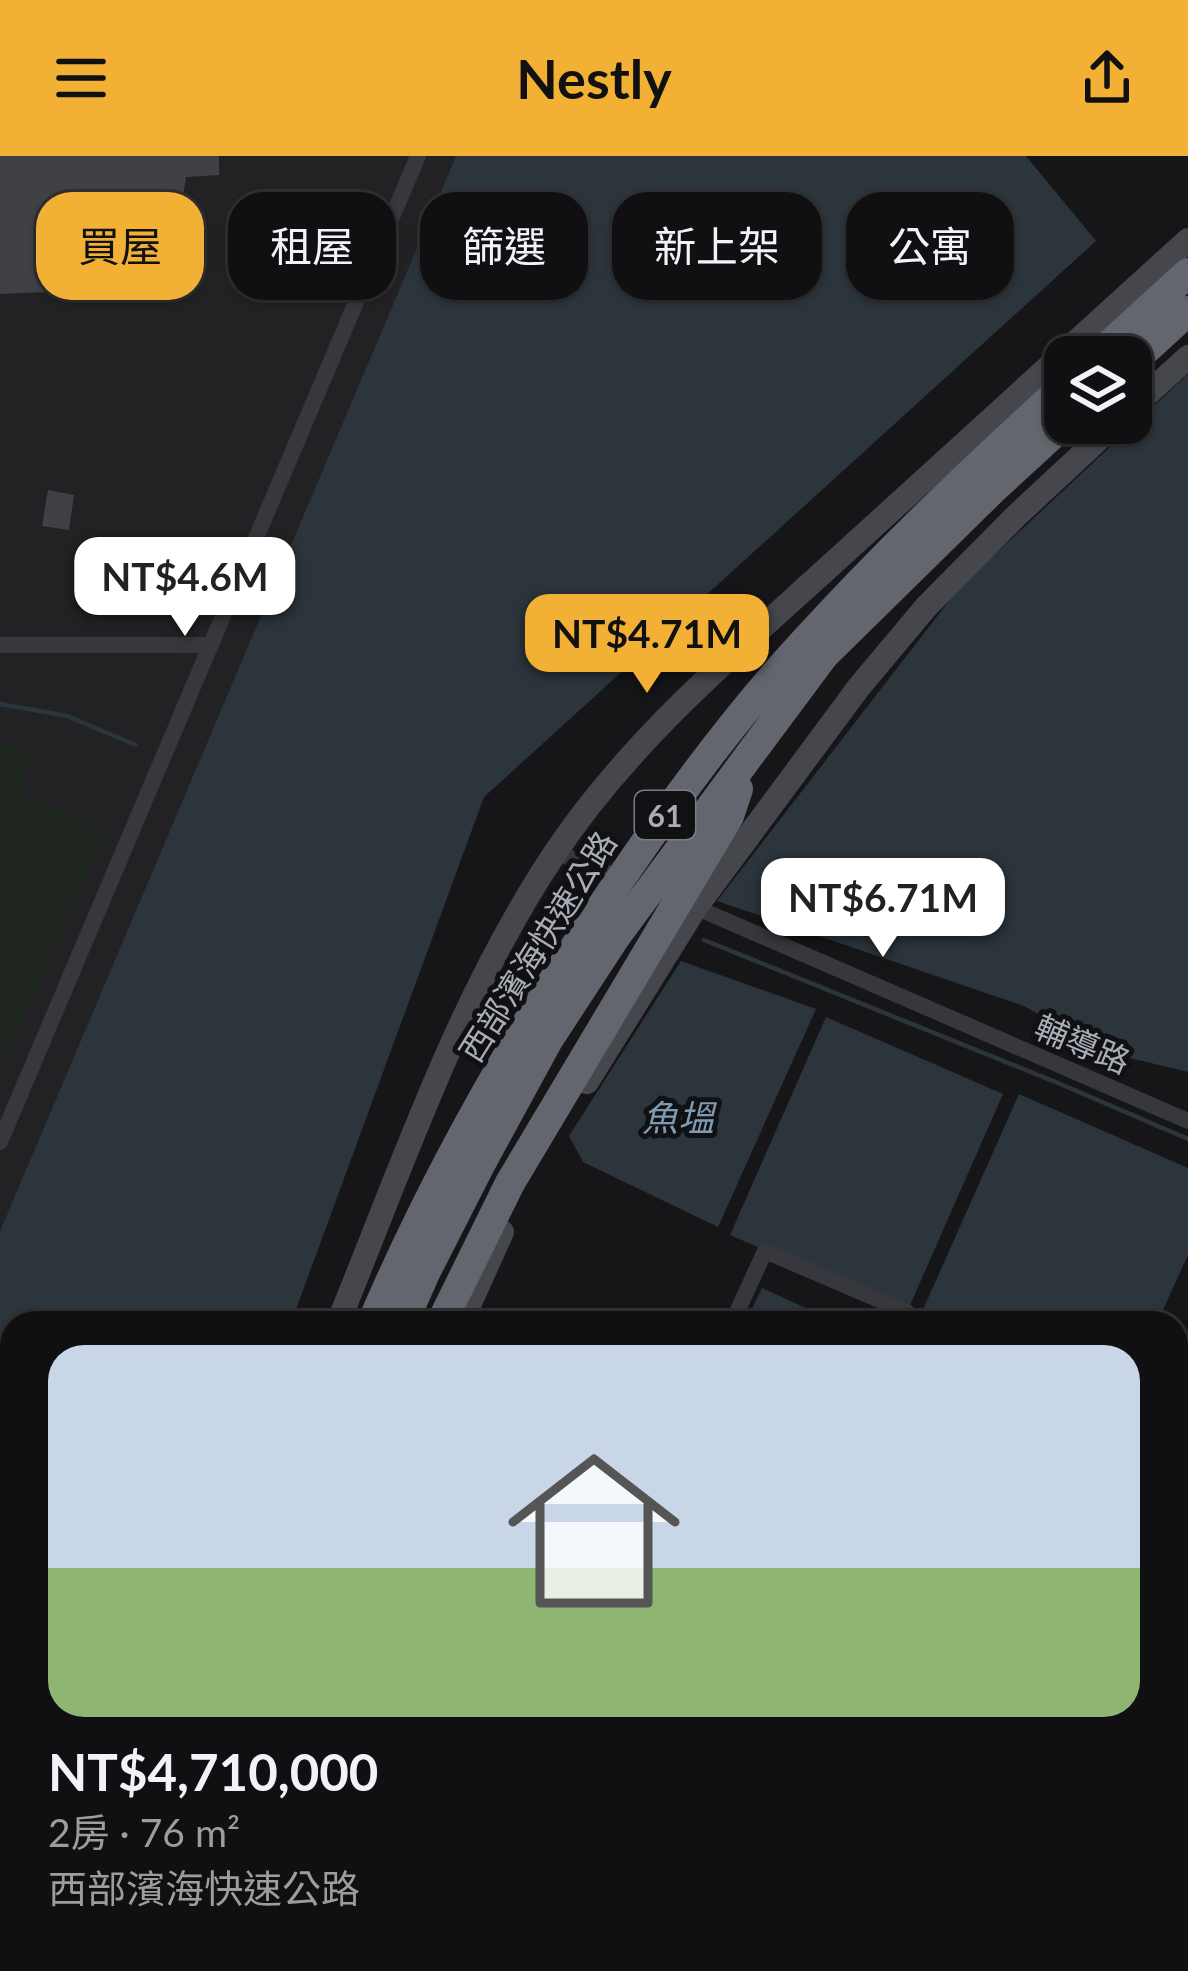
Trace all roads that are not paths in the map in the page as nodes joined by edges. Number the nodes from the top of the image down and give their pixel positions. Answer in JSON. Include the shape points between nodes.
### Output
{"nodes":[{"id":1,"x":418,"y":156,"type":"edge"},
{"id":2,"x":1188,"y":240,"type":"edge"},
{"id":3,"x":1188,"y":273,"type":"edge"},
{"id":4,"x":1188,"y":311,"type":"edge"},
{"id":5,"x":1119,"y":336,"type":"edge"},
{"id":6,"x":1152,"y":344,"type":"edge"},
{"id":7,"x":1188,"y":357,"type":"edge"},
{"id":8,"x":1152,"y":390,"type":"edge"},
{"id":9,"x":1044,"y":405,"type":"edge"},
{"id":10,"x":1044,"y":442,"type":"edge"},
{"id":11,"x":1093,"y":444,"type":"edge"},
{"id":12,"x":211,"y":644,"type":"junction"},
{"id":13,"x":0,"y":645,"type":"edge"},
{"id":14,"x":731,"y":727,"type":"junction"},
{"id":15,"x":751,"y":753,"type":"junction"},
{"id":16,"x":555,"y":852,"type":"junction"},
{"id":17,"x":696,"y":908,"type":"junction"},
{"id":18,"x":1188,"y":1121,"type":"edge"},
{"id":19,"x":0,"y":1142,"type":"edge"},
{"id":20,"x":343,"y":1311,"type":"edge"},
{"id":21,"x":363,"y":1311,"type":"edge"},
{"id":22,"x":377,"y":1311,"type":"edge"},
{"id":23,"x":408,"y":1311,"type":"edge"},
{"id":24,"x":447,"y":1311,"type":"edge"},
{"id":25,"x":466,"y":1311,"type":"edge"},
{"id":26,"x":738,"y":1311,"type":"edge"},
{"id":27,"x":905,"y":1311,"type":"edge"}],
"edges":[{"from":1,"to":12,"type":"street"},
{"from":2,"to":16,"type":"street","via":[[690,693]]},
{"from":3,"to":5,"type":"highway"},
{"from":4,"to":6,"type":"highway"},
{"from":7,"to":8,"type":"street"},
{"from":9,"to":14,"type":"highway","name":"西部濱海快速公路","number":"61","bridge":true,"via":[[804,641]]},
{"from":10,"to":15,"type":"highway","name":"西部濱海快速公路","number":"61","bridge":true,"via":[[824,655]]},
{"from":11,"to":17,"type":"street","via":[[926,608]]},
{"from":12,"to":13,"type":"street"},
{"from":12,"to":19,"type":"street"},
{"from":14,"to":21,"type":"highway","bridge":true,"via":[[687,759],[643,810],[510,1018]]},
{"from":14,"to":22,"type":"highway","name":"西部濱海快速公路","number":"61","bridge":true,"via":[[523,1027]]},
{"from":15,"to":23,"type":"highway","name":"西部濱海快速公路","number":"61","bridge":true,"via":[[548,1040]]},
{"from":15,"to":24,"type":"highway","bridge":true,"via":[[729,816],[510,1183]]},
{"from":16,"to":17,"type":"street","name":"輔導路"},
{"from":16,"to":20,"type":"street","via":[[466,1012]]},
{"from":17,"to":18,"type":"street","name":"輔導路"},
{"from":17,"to":25,"type":"street","via":[[521,1189]]},
{"from":26,"to":27,"type":"street","via":[[765,1251]]}]}
